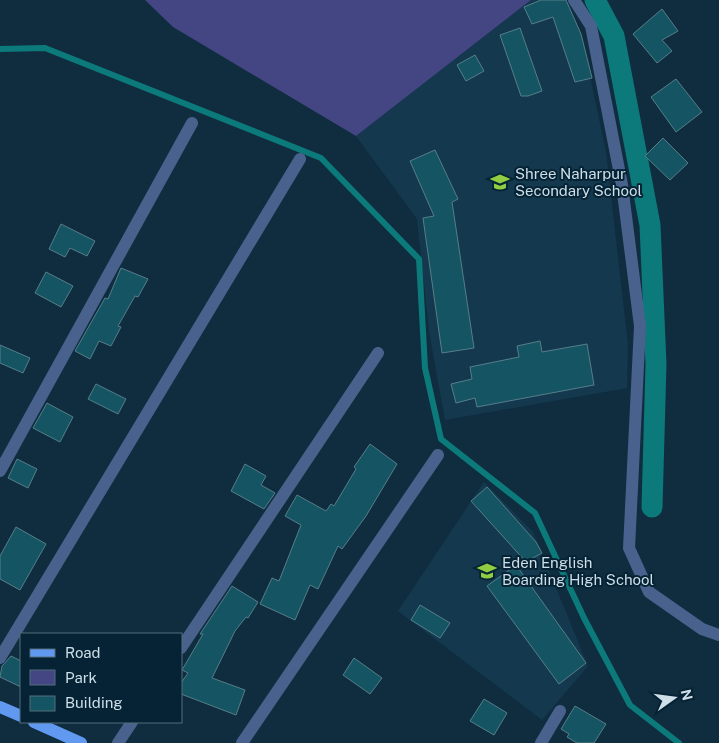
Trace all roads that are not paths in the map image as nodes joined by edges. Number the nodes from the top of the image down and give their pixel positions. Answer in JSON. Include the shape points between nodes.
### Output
{"nodes":[{"id":1,"x":574,"y":0,"type":"edge"},
{"id":2,"x":192,"y":123,"type":"dead end"},
{"id":3,"x":300,"y":159,"type":"dead end"},
{"id":4,"x":378,"y":353,"type":"dead end"},
{"id":5,"x":438,"y":456,"type":"dead end"},
{"id":6,"x":0,"y":472,"type":"edge"},
{"id":7,"x":719,"y":636,"type":"edge"},
{"id":8,"x":182,"y":647,"type":"edge"},
{"id":9,"x":0,"y":658,"type":"edge"},
{"id":10,"x":0,"y":707,"type":"edge"},
{"id":11,"x":560,"y":711,"type":"dead end"},
{"id":12,"x":20,"y":716,"type":"edge"},
{"id":13,"x":36,"y":723,"type":"edge"},
{"id":14,"x":131,"y":723,"type":"edge"},
{"id":15,"x":81,"y":743,"type":"edge"},
{"id":16,"x":118,"y":743,"type":"edge"},
{"id":17,"x":242,"y":743,"type":"edge"},
{"id":18,"x":541,"y":743,"type":"edge"}],
"edges":[{"from":1,"to":7,"type":"street","via":[[591,26],[622,185],[640,326],[629,548],[649,592],[702,629]]},
{"from":2,"to":6,"type":"street"},
{"from":3,"to":9,"type":"street"},
{"from":4,"to":8,"type":"street"},
{"from":5,"to":17,"type":"street"},
{"from":10,"to":12,"type":"main road"},
{"from":11,"to":18,"type":"street"},
{"from":13,"to":15,"type":"main road"},
{"from":14,"to":16,"type":"street"}]}
